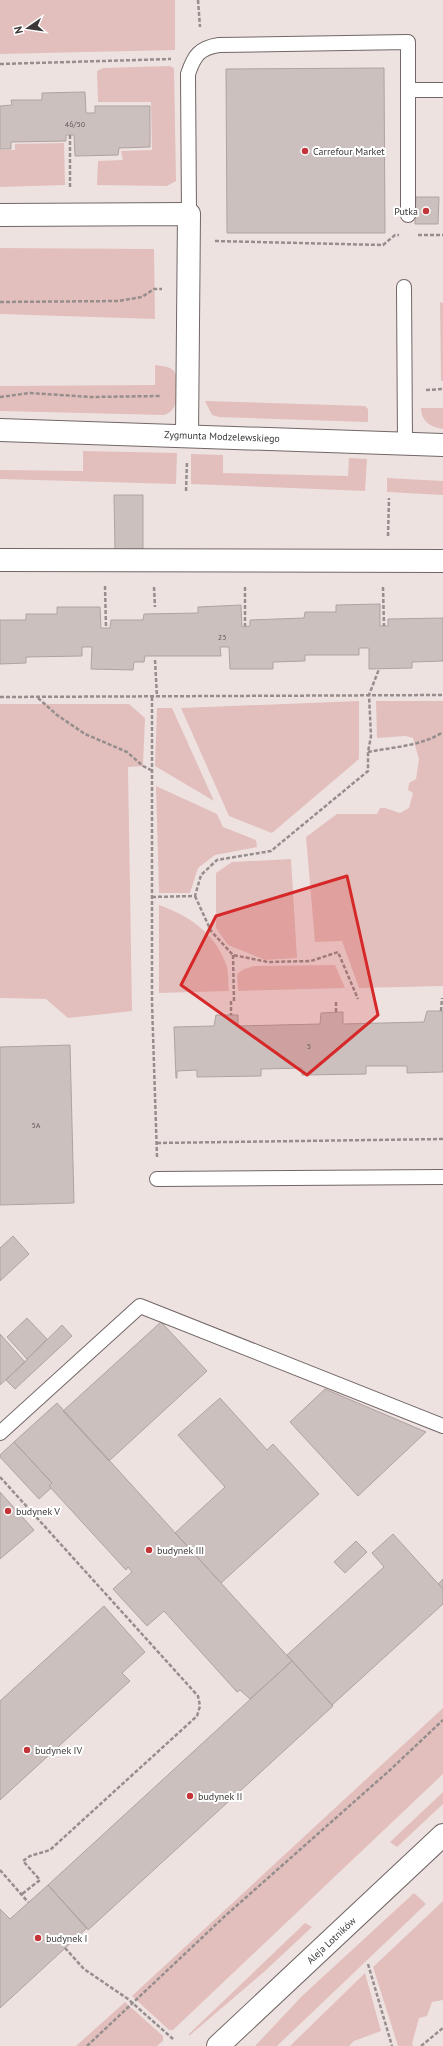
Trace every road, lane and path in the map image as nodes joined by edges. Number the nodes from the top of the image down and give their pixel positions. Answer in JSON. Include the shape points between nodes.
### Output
{"nodes":[{"id":1,"x":193,"y":58,"type":"junction"},
{"id":2,"x":0,"y":64,"type":"edge"},
{"id":3,"x":408,"y":90,"type":"junction"},
{"id":4,"x":443,"y":90,"type":"edge"},
{"id":5,"x":70,"y":135,"type":"dead end"},
{"id":6,"x":188,"y":214,"type":"junction"},
{"id":7,"x":0,"y":215,"type":"edge"},
{"id":8,"x":70,"y":215,"type":"junction"},
{"id":9,"x":408,"y":215,"type":"dead end"},
{"id":10,"x":402,"y":235,"type":"dead end"},
{"id":11,"x":416,"y":235,"type":"dead end"},
{"id":12,"x":443,"y":235,"type":"edge"},
{"id":13,"x":189,"y":241,"type":"junction"},
{"id":14,"x":188,"y":287,"type":"junction"},
{"id":15,"x":404,"y":288,"type":"dead end"},
{"id":16,"x":0,"y":302,"type":"edge"},
{"id":17,"x":187,"y":395,"type":"junction"},
{"id":18,"x":0,"y":397,"type":"edge"},
{"id":19,"x":0,"y":430,"type":"edge"},
{"id":20,"x":187,"y":435,"type":"junction"},
{"id":21,"x":406,"y":443,"type":"junction"},
{"id":22,"x":443,"y":445,"type":"edge"},
{"id":23,"x":388,"y":498,"type":"dead end"},
{"id":24,"x":0,"y":560,"type":"edge"},
{"id":25,"x":388,"y":561,"type":"junction"},
{"id":26,"x":443,"y":561,"type":"edge"},
{"id":27,"x":245,"y":604,"type":"dead end"},
{"id":28,"x":105,"y":607,"type":"dead end"},
{"id":29,"x":384,"y":610,"type":"dead end"},
{"id":30,"x":246,"y":626,"type":"dead end"},
{"id":31,"x":384,"y":626,"type":"dead end"},
{"id":32,"x":106,"y":628,"type":"dead end"},
{"id":33,"x":156,"y":660,"type":"dead end"},
{"id":34,"x":379,"y":669,"type":"dead end"},
{"id":35,"x":443,"y":695,"type":"edge"},
{"id":36,"x":157,"y":696,"type":"junction"},
{"id":37,"x":369,"y":696,"type":"junction"},
{"id":38,"x":0,"y":697,"type":"edge"},
{"id":39,"x":38,"y":697,"type":"junction"},
{"id":40,"x":152,"y":697,"type":"junction"},
{"id":41,"x":443,"y":732,"type":"edge"},
{"id":42,"x":368,"y":752,"type":"junction"},
{"id":43,"x":153,"y":771,"type":"junction"},
{"id":44,"x":195,"y":896,"type":"junction"},
{"id":45,"x":152,"y":897,"type":"junction"},
{"id":46,"x":233,"y":955,"type":"junction"},
{"id":47,"x":442,"y":998,"type":"edge"},
{"id":48,"x":358,"y":999,"type":"dead end"},
{"id":49,"x":336,"y":1000,"type":"dead end"},
{"id":50,"x":441,"y":1011,"type":"dead end"},
{"id":51,"x":336,"y":1012,"type":"dead end"},
{"id":52,"x":231,"y":1015,"type":"dead end"},
{"id":53,"x":443,"y":1139,"type":"edge"},
{"id":54,"x":157,"y":1143,"type":"junction"},
{"id":55,"x":443,"y":1177,"type":"edge"},
{"id":56,"x":157,"y":1179,"type":"joint"},
{"id":57,"x":443,"y":1426,"type":"edge"},
{"id":58,"x":0,"y":1433,"type":"edge"},
{"id":59,"x":0,"y":1477,"type":"edge"},
{"id":60,"x":443,"y":1720,"type":"edge"},
{"id":61,"x":443,"y":1835,"type":"edge"},
{"id":62,"x":0,"y":1870,"type":"edge"},
{"id":63,"x":22,"y":1894,"type":"junction"},
{"id":64,"x":28,"y":1902,"type":"dead end"},
{"id":65,"x":66,"y":1948,"type":"dead end"},
{"id":66,"x":368,"y":1964,"type":"dead end"},
{"id":67,"x":133,"y":2003,"type":"junction"},
{"id":68,"x":443,"y":2028,"type":"edge"},
{"id":69,"x":173,"y":2039,"type":"dead end"},
{"id":70,"x":87,"y":2046,"type":"edge"},
{"id":71,"x":218,"y":2046,"type":"edge"},
{"id":72,"x":392,"y":2046,"type":"edge"},
{"id":73,"x":421,"y":2046,"type":"edge"}],
"edges":[{"from":1,"to":2,"type":"path"},
{"from":1,"to":3,"type":"lane","via":[[207,47],[219,44],[408,42]]},
{"from":1,"to":6,"type":"lane","via":[[188,74]]},
{"from":3,"to":4,"type":"lane"},
{"from":3,"to":9,"type":"lane"},
{"from":5,"to":8,"type":"path"},
{"from":6,"to":8,"type":"street"},
{"from":6,"to":13,"type":"street"},
{"from":7,"to":8,"type":"street"},
{"from":10,"to":13,"type":"path","via":[[395,235],[383,245]]},
{"from":11,"to":12,"type":"path"},
{"from":13,"to":14,"type":"street"},
{"from":14,"to":16,"type":"path","via":[[154,289],[142,298],[118,301]]},
{"from":14,"to":17,"type":"street"},
{"from":15,"to":21,"type":"lane"},
{"from":17,"to":18,"type":"path","via":[[91,397],[30,393]]},
{"from":17,"to":20,"type":"street"},
{"from":19,"to":20,"type":"street","name":"Zygmunta Modzelewskiego"},
{"from":20,"to":21,"type":"street","name":"Zygmunta Modzelewskiego"},
{"from":21,"to":22,"type":"street","name":"Zygmunta Modzelewskiego"},
{"from":23,"to":25,"type":"path"},
{"from":24,"to":25,"type":"street"},
{"from":25,"to":26,"type":"street"},
{"from":27,"to":30,"type":"path"},
{"from":28,"to":32,"type":"path"},
{"from":29,"to":31,"type":"path"},
{"from":33,"to":36,"type":"path"},
{"from":34,"to":37,"type":"path"},
{"from":35,"to":37,"type":"path"},
{"from":36,"to":37,"type":"path"},
{"from":36,"to":40,"type":"path"},
{"from":37,"to":42,"type":"path","via":[[372,736]]},
{"from":38,"to":39,"type":"path"},
{"from":39,"to":40,"type":"path"},
{"from":39,"to":43,"type":"path","via":[[57,715],[85,734],[127,752]]},
{"from":40,"to":43,"type":"path"},
{"from":41,"to":42,"type":"path","via":[[421,742]]},
{"from":42,"to":44,"type":"path","via":[[368,771],[356,781],[271,850],[218,860],[201,875]]},
{"from":43,"to":45,"type":"path"},
{"from":44,"to":45,"type":"path"},
{"from":44,"to":46,"type":"path","via":[[211,931]]},
{"from":45,"to":54,"type":"path","via":[[152,1003]]},
{"from":46,"to":48,"type":"path","via":[[268,962],[311,961],[338,952]]},
{"from":46,"to":52,"type":"path"},
{"from":47,"to":50,"type":"path"},
{"from":49,"to":51,"type":"path"},
{"from":53,"to":54,"type":"path"},
{"from":54,"to":56,"type":"path"},
{"from":55,"to":56,"type":"lane"},
{"from":57,"to":58,"type":"lane","via":[[140,1306]]},
{"from":59,"to":63,"type":"path","via":[[198,1696],[200,1706],[197,1716],[50,1850],[23,1861],[40,1880]]},
{"from":60,"to":67,"type":"path","via":[[225,1916]]},
{"from":61,"to":71,"type":"street","name":"Aleja Lotników"},
{"from":62,"to":63,"type":"path"},
{"from":63,"to":64,"type":"path"},
{"from":65,"to":67,"type":"path","via":[[84,1969]]},
{"from":66,"to":72,"type":"path"},
{"from":67,"to":69,"type":"path"},
{"from":67,"to":70,"type":"path"},
{"from":68,"to":73,"type":"path"}]}
